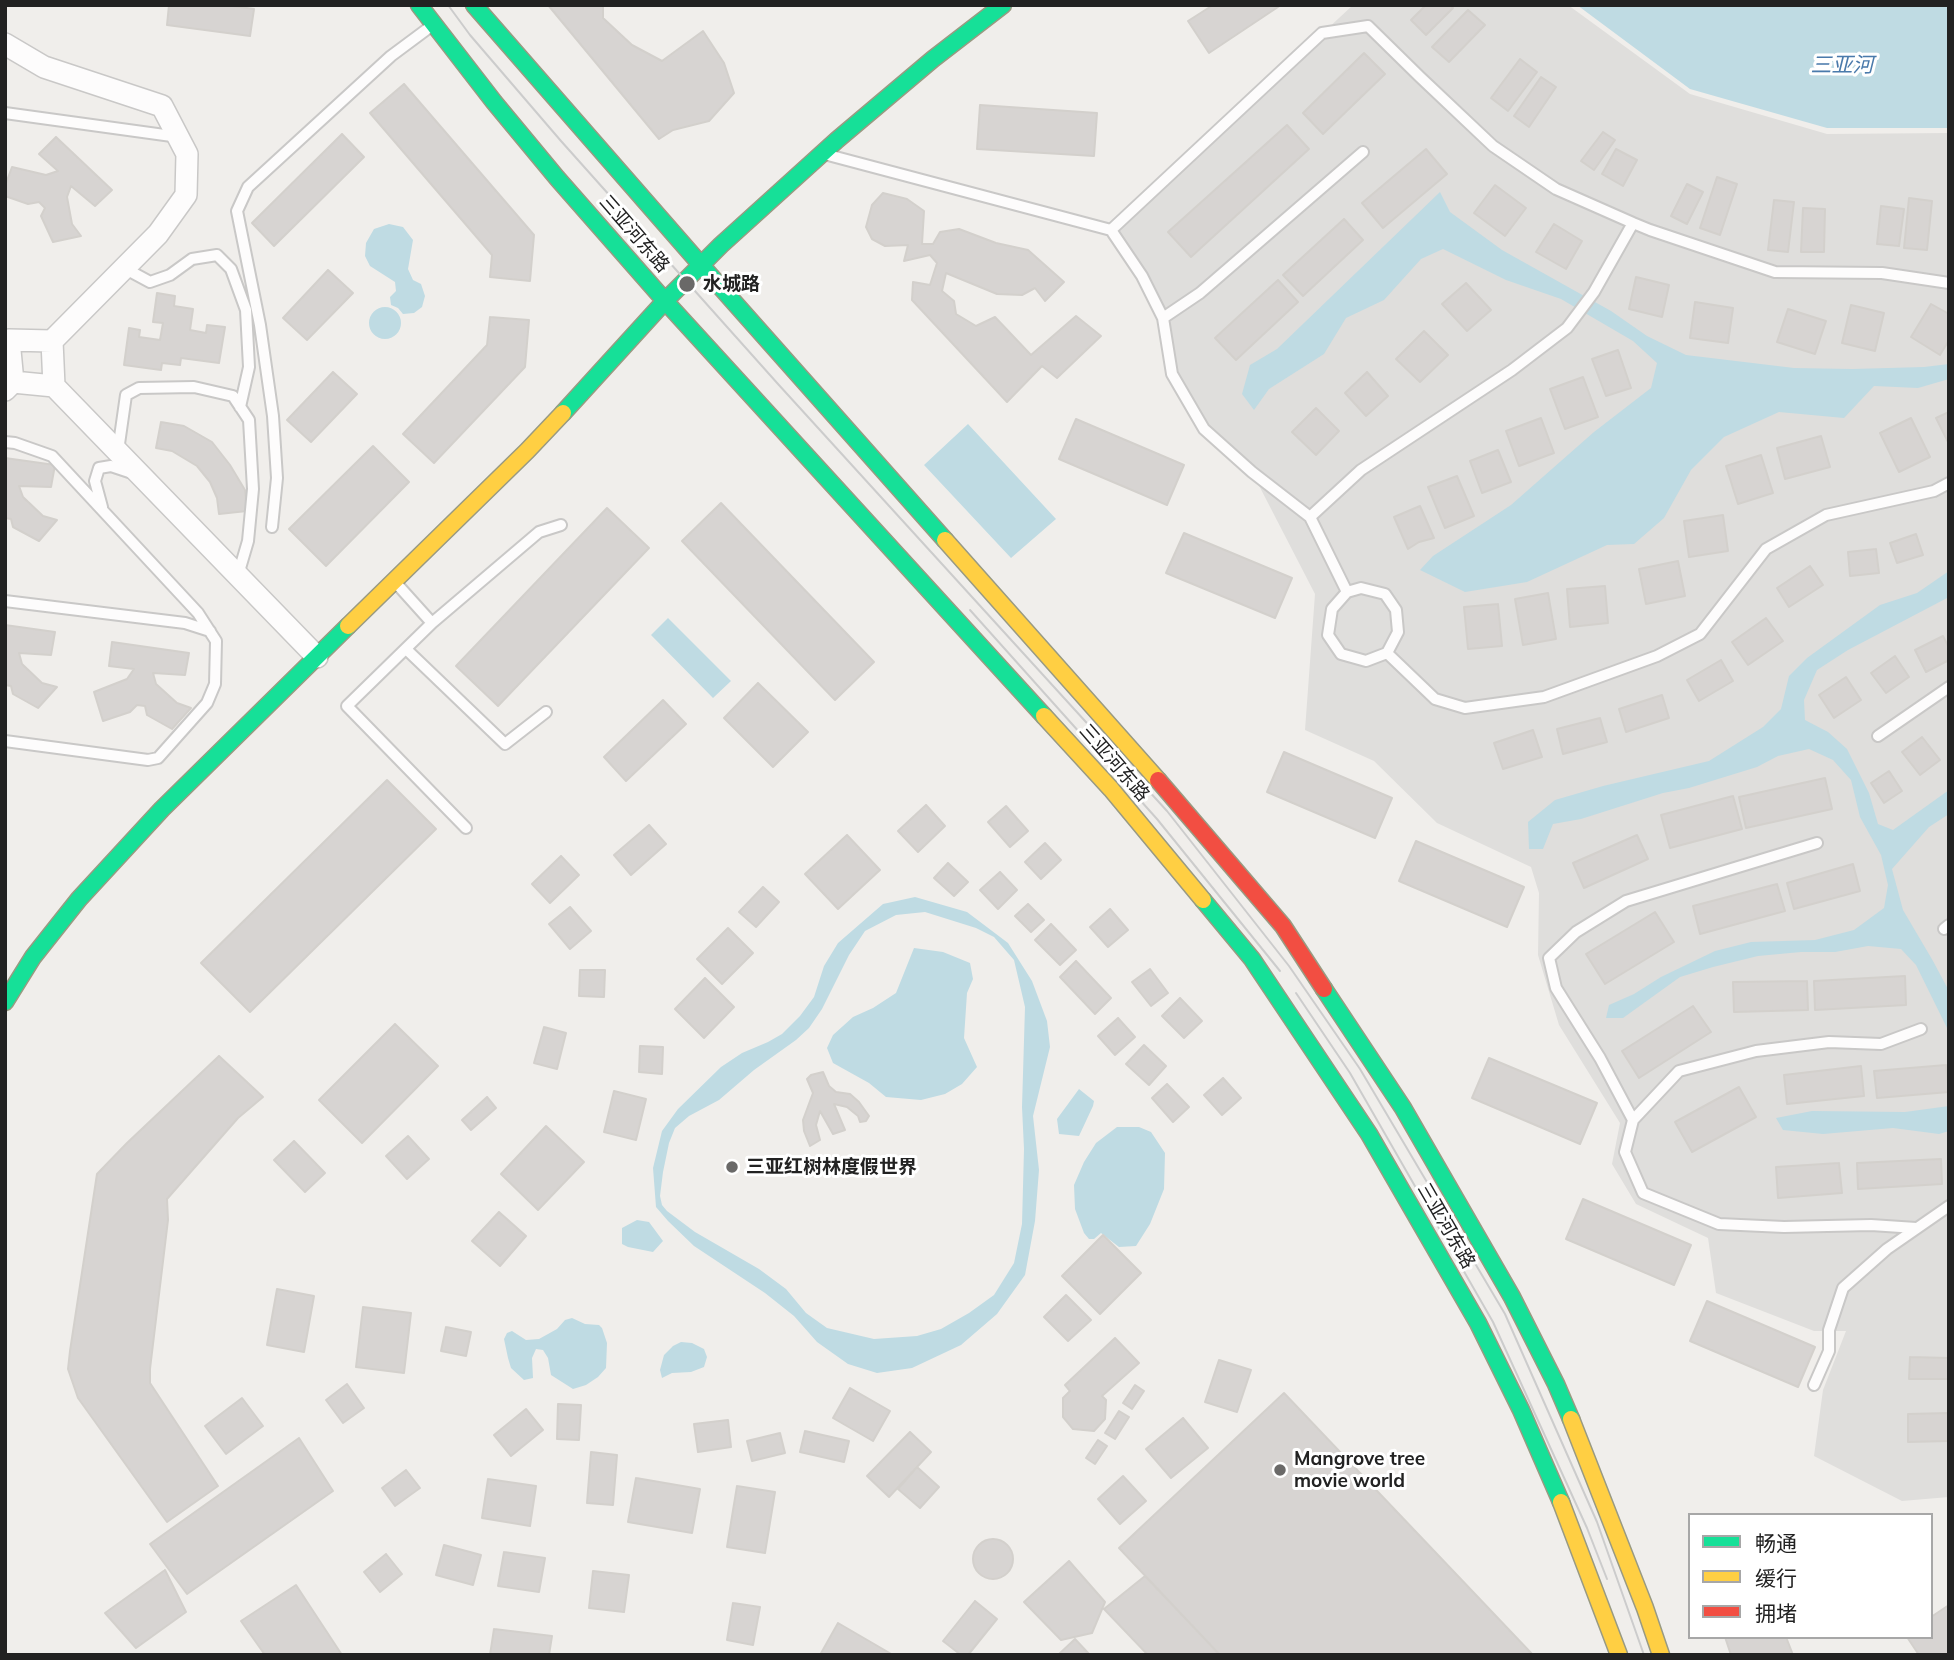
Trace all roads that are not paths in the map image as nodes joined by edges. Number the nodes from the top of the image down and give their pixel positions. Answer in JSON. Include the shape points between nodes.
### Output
{"nodes":[{"id":1,"x":419,"y":5,"type":"edge"},
{"id":2,"x":474,"y":5,"type":"edge"},
{"id":3,"x":1003,"y":5,"type":"edge"},
{"id":4,"x":433,"y":25,"type":"junction"},
{"id":5,"x":5,"y":44,"type":"edge"},
{"id":6,"x":5,"y":113,"type":"edge"},
{"id":7,"x":179,"y":137,"type":"junction"},
{"id":8,"x":1363,"y":152,"type":"dead end"},
{"id":9,"x":822,"y":154,"type":"junction"},
{"id":10,"x":1633,"y":223,"type":"junction"},
{"id":11,"x":1111,"y":230,"type":"junction"},
{"id":12,"x":701,"y":265,"type":"junction"},
{"id":13,"x":124,"y":268,"type":"junction"},
{"id":14,"x":1949,"y":283,"type":"edge"},
{"id":15,"x":666,"y":301,"type":"junction"},
{"id":16,"x":1163,"y":318,"type":"junction"},
{"id":17,"x":7,"y":338,"type":"edge"},
{"id":18,"x":52,"y":341,"type":"junction"},
{"id":19,"x":9,"y":386,"type":"edge"},
{"id":20,"x":54,"y":386,"type":"junction"},
{"id":21,"x":240,"y":407,"type":"junction"},
{"id":22,"x":5,"y":442,"type":"edge"},
{"id":23,"x":118,"y":451,"type":"junction"},
{"id":24,"x":141,"y":475,"type":"junction"},
{"id":25,"x":1949,"y":483,"type":"edge"},
{"id":26,"x":103,"y":510,"type":"junction"},
{"id":27,"x":1310,"y":517,"type":"junction"},
{"id":28,"x":561,"y":525,"type":"dead end"},
{"id":29,"x":272,"y":527,"type":"dead end"},
{"id":30,"x":238,"y":575,"type":"junction"},
{"id":31,"x":394,"y":581,"type":"junction"},
{"id":32,"x":1347,"y":592,"type":"junction"},
{"id":33,"x":5,"y":601,"type":"edge"},
{"id":34,"x":432,"y":623,"type":"junction"},
{"id":35,"x":210,"y":631,"type":"junction"},
{"id":36,"x":406,"y":649,"type":"junction"},
{"id":37,"x":1387,"y":653,"type":"junction"},
{"id":38,"x":317,"y":657,"type":"junction"},
{"id":39,"x":1949,"y":687,"type":"edge"},
{"id":40,"x":546,"y":712,"type":"dead end"},
{"id":41,"x":1878,"y":736,"type":"dead end"},
{"id":42,"x":5,"y":741,"type":"edge"},
{"id":43,"x":466,"y":828,"type":"dead end"},
{"id":44,"x":1817,"y":843,"type":"dead end"},
{"id":45,"x":5,"y":1002,"type":"edge"},
{"id":46,"x":1921,"y":1029,"type":"dead end"},
{"id":47,"x":1633,"y":1120,"type":"junction"},
{"id":48,"x":1949,"y":1206,"type":"edge"},
{"id":49,"x":1916,"y":1228,"type":"junction"},
{"id":50,"x":1814,"y":1385,"type":"dead end"},
{"id":51,"x":1619,"y":1655,"type":"edge"},
{"id":52,"x":1661,"y":1655,"type":"edge"}],
"edges":[{"from":1,"to":4,"type":"main road","name":"三亚河东路"},
{"from":2,"to":12,"type":"main road","name":"三亚河东路"},
{"from":3,"to":9,"type":"main road"},
{"from":4,"to":15,"type":"main road","name":"三亚河东路","via":[[557,178]]},
{"from":4,"to":29,"type":"lane","via":[[391,56],[248,187],[237,211],[273,416],[276,478]]},
{"from":5,"to":7,"type":"street","via":[[44,67],[162,106]]},
{"from":6,"to":7,"type":"lane"},
{"from":7,"to":13,"type":"street","via":[[187,153],[186,195],[158,234]]},
{"from":8,"to":16,"type":"lane","via":[[1210,285]]},
{"from":9,"to":11,"type":"lane"},
{"from":9,"to":12,"type":"main road"},
{"from":10,"to":11,"type":"lane","via":[[1556,189],[1493,146],[1368,26],[1322,33]]},
{"from":10,"to":14,"type":"lane","via":[[1775,272],[1882,273]]},
{"from":10,"to":27,"type":"lane","via":[[1594,292],[1567,328],[1361,470]]},
{"from":11,"to":16,"type":"lane"},
{"from":12,"to":15,"type":"main road"},
{"from":12,"to":52,"type":"main road","name":"三亚河东路","via":[[1283,926],[1403,1108],[1512,1297],[1591,1467]]},
{"from":13,"to":18,"type":"street"},
{"from":13,"to":21,"type":"lane","via":[[150,282],[192,259],[217,255],[231,269],[246,310],[249,367]]},
{"from":15,"to":31,"type":"main road","via":[[545,432]]},
{"from":15,"to":51,"type":"main road","name":"三亚河东路","via":[[1111,789],[1252,959],[1369,1134],[1478,1323],[1560,1500]]},
{"from":16,"to":27,"type":"lane","via":[[1172,374],[1204,429]]},
{"from":17,"to":18,"type":"street"},
{"from":17,"to":19,"type":"street"},
{"from":18,"to":20,"type":"street"},
{"from":19,"to":20,"type":"street"},
{"from":20,"to":23,"type":"street"},
{"from":21,"to":23,"type":"lane","via":[[233,396],[194,387],[139,388],[125,396]]},
{"from":21,"to":30,"type":"lane","via":[[249,420],[253,489],[248,541]]},
{"from":22,"to":26,"type":"lane","via":[[52,456]]},
{"from":23,"to":24,"type":"street"},
{"from":24,"to":26,"type":"lane","via":[[111,466],[99,468],[95,481]]},
{"from":24,"to":30,"type":"street"},
{"from":25,"to":37,"type":"lane","via":[[1934,491],[1825,515],[1766,550],[1700,634],[1657,656],[1544,697],[1465,708],[1435,699]]},
{"from":26,"to":35,"type":"lane"},
{"from":27,"to":32,"type":"lane"},
{"from":28,"to":34,"type":"lane","via":[[539,532]]},
{"from":30,"to":38,"type":"street"},
{"from":31,"to":34,"type":"lane"},
{"from":31,"to":38,"type":"main road"},
{"from":32,"to":37,"type":"lane","via":[[1361,589],[1385,594],[1396,610],[1398,632]]},
{"from":32,"to":37,"type":"lane","via":[[1332,609],[1328,635],[1341,654],[1366,660]]},
{"from":33,"to":35,"type":"lane","via":[[185,623]]},
{"from":34,"to":36,"type":"lane"},
{"from":35,"to":42,"type":"lane","via":[[216,641],[215,684],[207,703],[158,758]]},
{"from":36,"to":40,"type":"lane","via":[[505,744]]},
{"from":36,"to":43,"type":"lane","via":[[347,706]]},
{"from":38,"to":45,"type":"main road","via":[[162,809],[79,899],[33,957]]},
{"from":39,"to":41,"type":"lane"},
{"from":44,"to":47,"type":"lane","via":[[1626,901],[1576,932],[1549,958],[1556,988]]},
{"from":46,"to":47,"type":"lane","via":[[1881,1044],[1829,1042],[1756,1051],[1679,1071]]},
{"from":47,"to":49,"type":"lane","via":[[1625,1152],[1643,1193],[1719,1224]]},
{"from":48,"to":49,"type":"lane"},
{"from":49,"to":50,"type":"lane","via":[[1843,1288],[1829,1330],[1829,1352]]}]}
